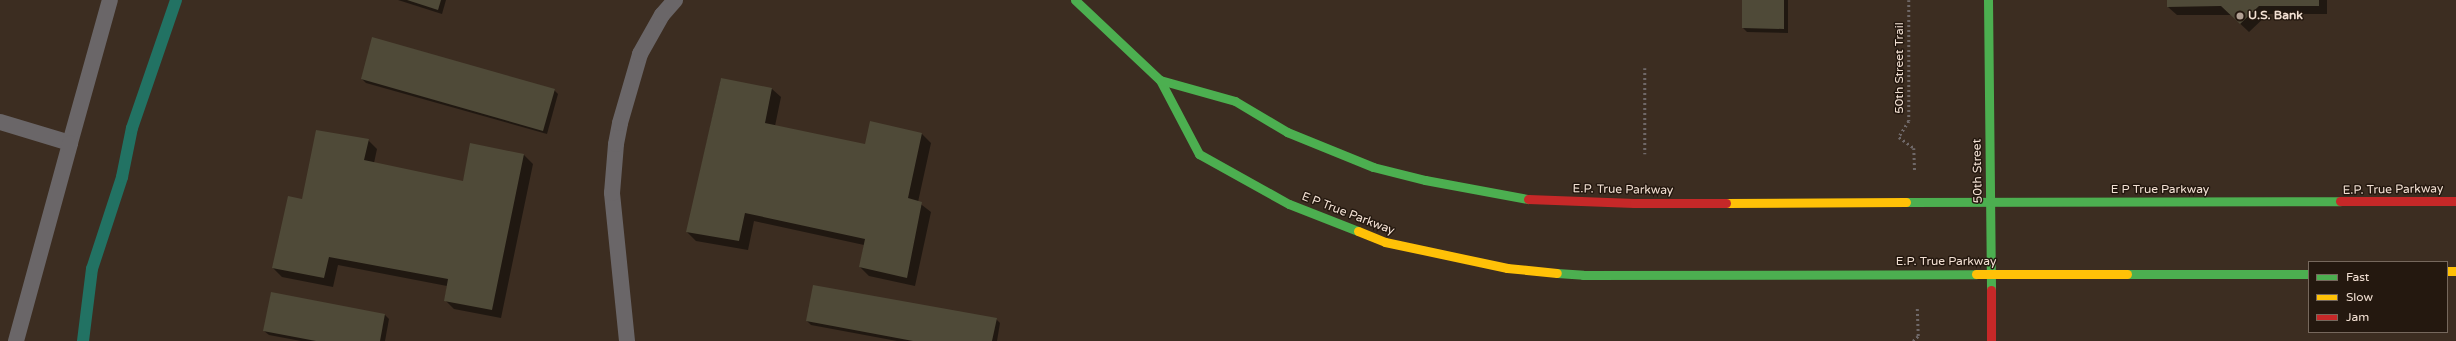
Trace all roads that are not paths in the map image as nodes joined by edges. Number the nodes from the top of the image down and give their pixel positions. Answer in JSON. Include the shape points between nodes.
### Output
{"nodes":[{"id":1,"x":110,"y":0,"type":"edge"},
{"id":2,"x":675,"y":0,"type":"edge"},
{"id":3,"x":1075,"y":0,"type":"edge"},
{"id":4,"x":1988,"y":0,"type":"edge"},
{"id":5,"x":1160,"y":80,"type":"junction"},
{"id":6,"x":0,"y":122,"type":"edge"},
{"id":7,"x":70,"y":143,"type":"junction"},
{"id":8,"x":1425,"y":180,"type":"joint"},
{"id":9,"x":2456,"y":201,"type":"edge"},
{"id":10,"x":1990,"y":203,"type":"junction"},
{"id":11,"x":2330,"y":203,"type":"joint"},
{"id":12,"x":1992,"y":274,"type":"junction"},
{"id":13,"x":2308,"y":274,"type":"edge"},
{"id":14,"x":1583,"y":275,"type":"joint"},
{"id":15,"x":16,"y":341,"type":"edge"},
{"id":16,"x":627,"y":341,"type":"edge"},
{"id":17,"x":1992,"y":341,"type":"edge"}],
"edges":[{"from":1,"to":7,"type":"lane"},
{"from":2,"to":16,"type":"lane","via":[[662,15],[640,54],[616,144],[612,193]]},
{"from":3,"to":5,"type":"main road","name":"E P True Parkway"},
{"from":4,"to":10,"type":"main road","name":"50th Street"},
{"from":5,"to":8,"type":"main road","name":"E P True Parkway","via":[[1235,101],[1287,132],[1373,167]]},
{"from":5,"to":14,"type":"main road","name":"E P True Parkway","via":[[1199,154],[1289,204],[1385,242],[1507,268]]},
{"from":6,"to":7,"type":"lane"},
{"from":7,"to":15,"type":"lane"},
{"from":8,"to":10,"type":"main road","name":"E.P. True Parkway","via":[[1532,200],[1634,203]]},
{"from":9,"to":11,"type":"main road","name":"E.P. True Parkway"},
{"from":10,"to":11,"type":"main road","name":"E P True Parkway"},
{"from":10,"to":12,"type":"main road","name":"50th Street"},
{"from":12,"to":13,"type":"main road","name":"E.P. True Parkway"},
{"from":12,"to":14,"type":"main road","name":"E.P. True Parkway"},
{"from":12,"to":17,"type":"main road","name":"50th Street"}]}
